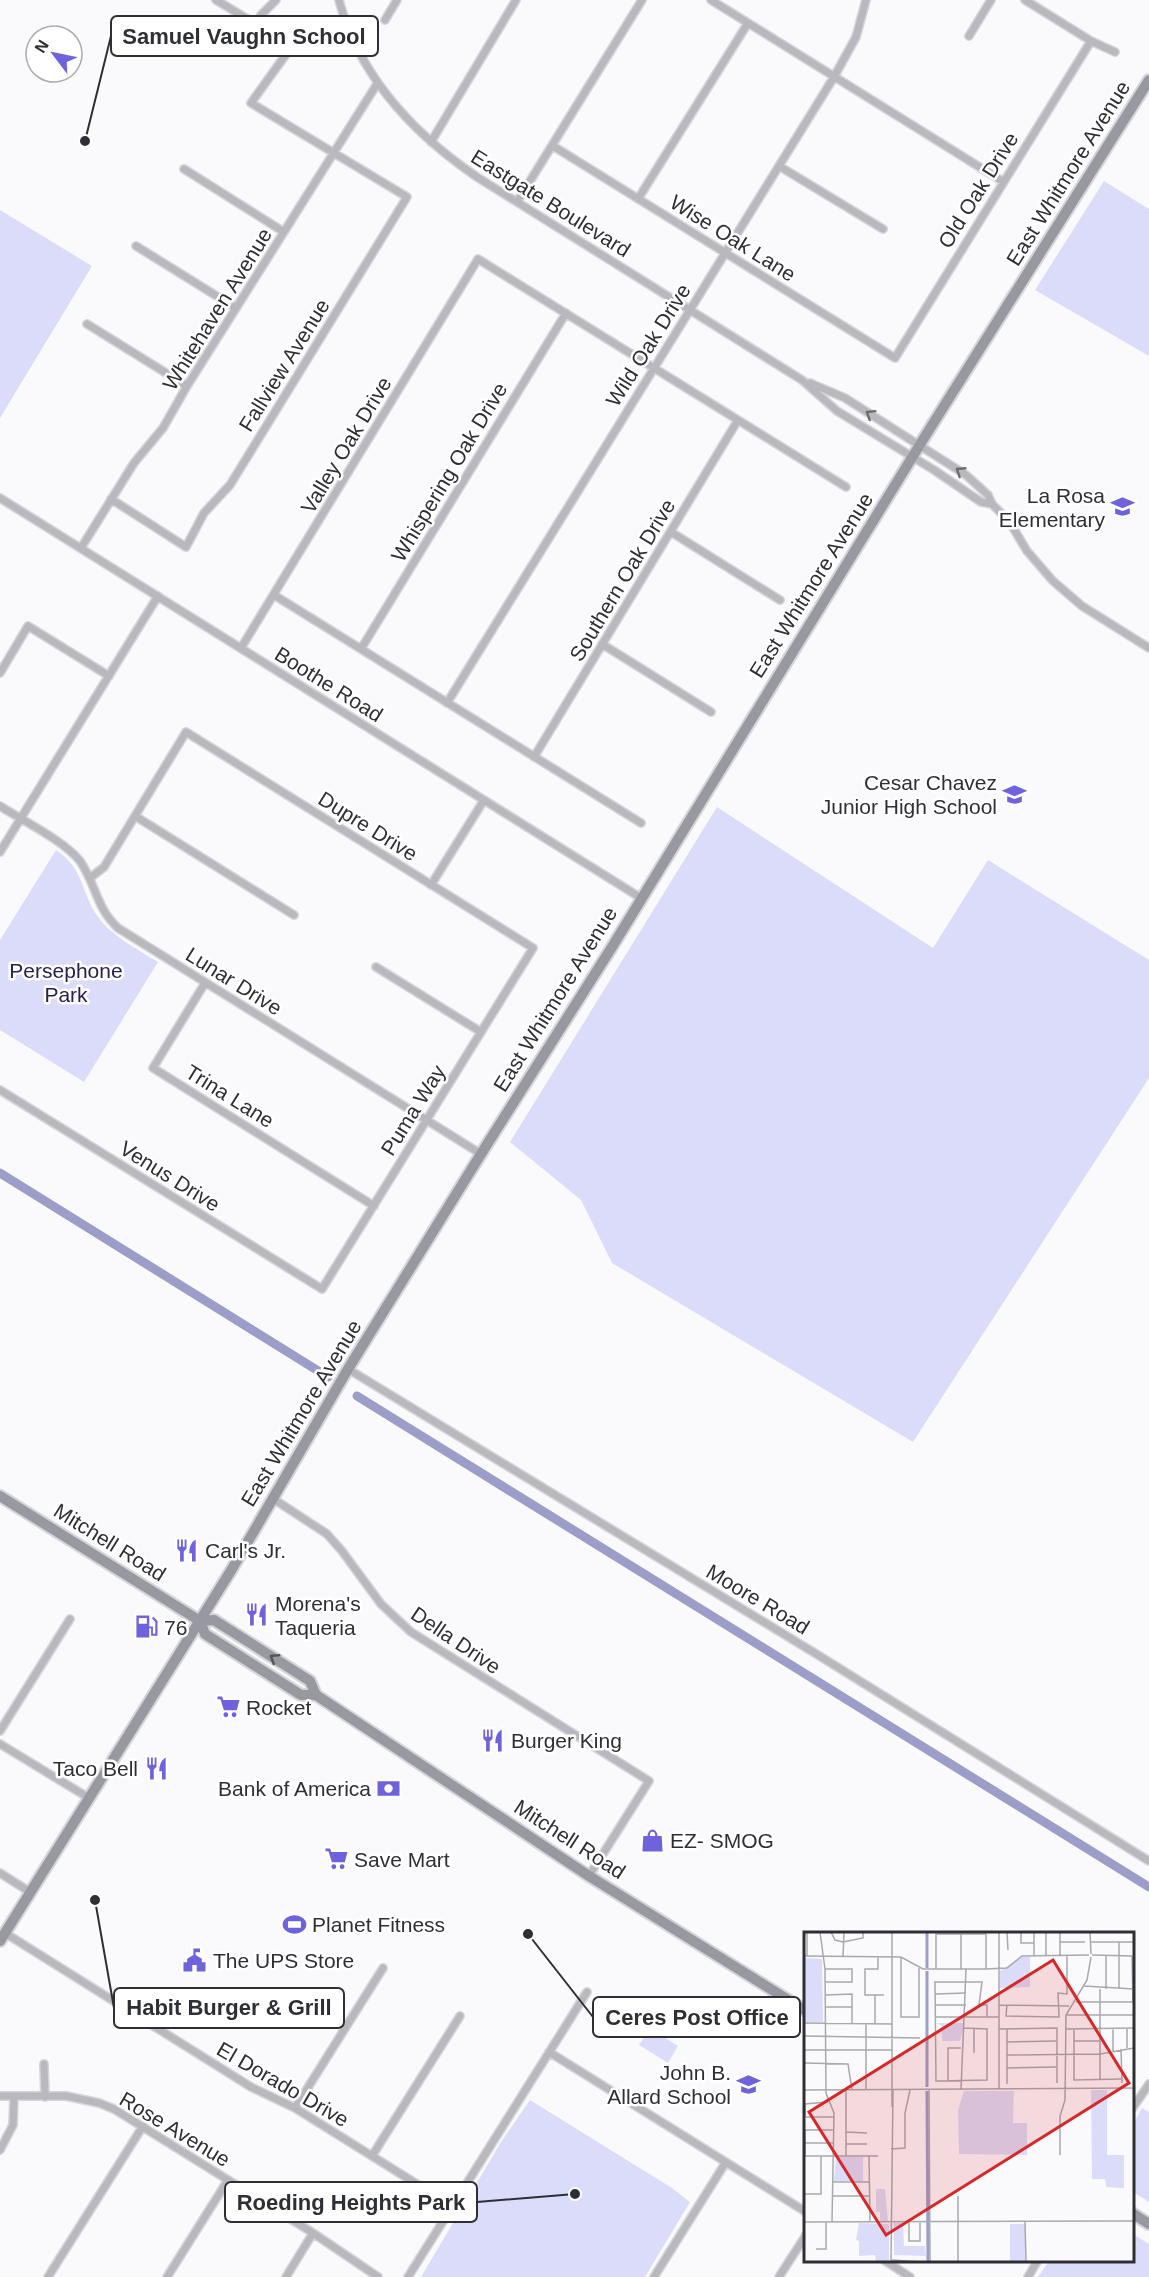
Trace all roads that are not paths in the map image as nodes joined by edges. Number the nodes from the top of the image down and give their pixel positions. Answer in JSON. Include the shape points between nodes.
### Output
{"nodes":[{"id":1,"x":216,"y":0,"type":"edge"},
{"id":2,"x":276,"y":0,"type":"edge"},
{"id":3,"x":339,"y":0,"type":"edge"},
{"id":4,"x":397,"y":0,"type":"edge"},
{"id":5,"x":516,"y":0,"type":"edge"},
{"id":6,"x":642,"y":0,"type":"edge"},
{"id":7,"x":711,"y":0,"type":"edge"},
{"id":8,"x":866,"y":0,"type":"edge"},
{"id":9,"x":992,"y":0,"type":"edge"},
{"id":10,"x":1024,"y":0,"type":"edge"},
{"id":11,"x":385,"y":20,"type":"dead end"},
{"id":12,"x":748,"y":23,"type":"junction"},
{"id":13,"x":257,"y":26,"type":"junction"},
{"id":14,"x":969,"y":36,"type":"dead end"},
{"id":15,"x":1091,"y":41,"type":"junction"},
{"id":16,"x":1115,"y":52,"type":"dead end"},
{"id":17,"x":834,"y":77,"type":"junction"},
{"id":18,"x":1149,"y":80,"type":"edge"},
{"id":19,"x":377,"y":84,"type":"junction"},
{"id":20,"x":431,"y":142,"type":"junction"},
{"id":21,"x":553,"y":146,"type":"junction"},
{"id":22,"x":334,"y":153,"type":"junction"},
{"id":23,"x":779,"y":166,"type":"junction"},
{"id":24,"x":184,"y":169,"type":"dead end"},
{"id":25,"x":1002,"y":181,"type":"junction"},
{"id":26,"x":638,"y":199,"type":"junction"},
{"id":27,"x":517,"y":201,"type":"junction"},
{"id":28,"x":883,"y":229,"type":"dead end"},
{"id":29,"x":284,"y":232,"type":"junction"},
{"id":30,"x":136,"y":246,"type":"dead end"},
{"id":31,"x":725,"y":252,"type":"junction"},
{"id":32,"x":236,"y":308,"type":"junction"},
{"id":33,"x":690,"y":309,"type":"junction"},
{"id":34,"x":566,"y":313,"type":"junction"},
{"id":35,"x":87,"y":324,"type":"dead end"},
{"id":36,"x":895,"y":357,"type":"joint"},
{"id":37,"x":654,"y":368,"type":"junction"},
{"id":38,"x":802,"y":380,"type":"junction"},
{"id":39,"x":187,"y":386,"type":"junction"},
{"id":40,"x":738,"y":420,"type":"junction"},
{"id":41,"x":920,"y":445,"type":"junction"},
{"id":42,"x":912,"y":457,"type":"junction"},
{"id":43,"x":846,"y":487,"type":"dead end"},
{"id":44,"x":0,"y":498,"type":"edge"},
{"id":45,"x":111,"y":499,"type":"junction"},
{"id":46,"x":992,"y":504,"type":"junction"},
{"id":47,"x":671,"y":532,"type":"junction"},
{"id":48,"x":81,"y":548,"type":"junction"},
{"id":49,"x":274,"y":595,"type":"junction"},
{"id":50,"x":158,"y":596,"type":"junction"},
{"id":51,"x":780,"y":600,"type":"dead end"},
{"id":52,"x":602,"y":644,"type":"junction"},
{"id":53,"x":241,"y":648,"type":"junction"},
{"id":54,"x":1149,"y":648,"type":"edge"},
{"id":55,"x":361,"y":649,"type":"junction"},
{"id":56,"x":0,"y":673,"type":"edge"},
{"id":57,"x":109,"y":676,"type":"junction"},
{"id":58,"x":447,"y":703,"type":"junction"},
{"id":59,"x":711,"y":712,"type":"dead end"},
{"id":60,"x":534,"y":757,"type":"junction"},
{"id":61,"x":484,"y":800,"type":"junction"},
{"id":62,"x":0,"y":806,"type":"edge"},
{"id":63,"x":135,"y":816,"type":"junction"},
{"id":64,"x":21,"y":819,"type":"junction"},
{"id":65,"x":641,"y":823,"type":"dead end"},
{"id":66,"x":0,"y":852,"type":"edge"},
{"id":67,"x":90,"y":878,"type":"junction"},
{"id":68,"x":431,"y":885,"type":"junction"},
{"id":69,"x":641,"y":898,"type":"junction"},
{"id":70,"x":294,"y":915,"type":"dead end"},
{"id":71,"x":533,"y":948,"type":"joint"},
{"id":72,"x":376,"y":967,"type":"dead end"},
{"id":73,"x":205,"y":983,"type":"junction"},
{"id":74,"x":481,"y":1032,"type":"junction"},
{"id":75,"x":0,"y":1090,"type":"edge"},
{"id":76,"x":427,"y":1120,"type":"junction"},
{"id":77,"x":481,"y":1154,"type":"junction"},
{"id":78,"x":374,"y":1206,"type":"junction"},
{"id":79,"x":322,"y":1289,"type":"joint"},
{"id":80,"x":348,"y":1369,"type":"junction"},
{"id":81,"x":0,"y":1497,"type":"edge"},
{"id":82,"x":272,"y":1498,"type":"junction"},
{"id":83,"x":70,"y":1619,"type":"dead end"},
{"id":84,"x":200,"y":1621,"type":"junction"},
{"id":85,"x":316,"y":1695,"type":"junction"},
{"id":86,"x":0,"y":1731,"type":"edge"},
{"id":87,"x":0,"y":1744,"type":"edge"},
{"id":88,"x":89,"y":1798,"type":"junction"},
{"id":89,"x":1149,"y":1861,"type":"edge"},
{"id":90,"x":0,"y":1873,"type":"edge"},
{"id":91,"x":589,"y":1876,"type":"junction"},
{"id":92,"x":30,"y":1892,"type":"junction"},
{"id":93,"x":3,"y":1937,"type":"edge"},
{"id":94,"x":383,"y":1968,"type":"dead end"},
{"id":95,"x":587,"y":1992,"type":"dead end"},
{"id":96,"x":804,"y":2010,"type":"edge"},
{"id":97,"x":460,"y":2016,"type":"dead end"},
{"id":98,"x":549,"y":2052,"type":"junction"},
{"id":99,"x":44,"y":2064,"type":"dead end"},
{"id":100,"x":1149,"y":2084,"type":"edge"},
{"id":101,"x":0,"y":2096,"type":"edge"},
{"id":102,"x":14,"y":2097,"type":"junction"},
{"id":103,"x":45,"y":2097,"type":"junction"},
{"id":104,"x":1134,"y":2106,"type":"edge"},
{"id":105,"x":295,"y":2108,"type":"junction"},
{"id":106,"x":143,"y":2127,"type":"junction"},
{"id":107,"x":0,"y":2150,"type":"edge"},
{"id":108,"x":372,"y":2156,"type":"junction"},
{"id":109,"x":726,"y":2162,"type":"junction"},
{"id":110,"x":228,"y":2180,"type":"junction"},
{"id":111,"x":452,"y":2206,"type":"junction"},
{"id":112,"x":804,"y":2211,"type":"edge"},
{"id":113,"x":1134,"y":2215,"type":"edge"},
{"id":114,"x":1149,"y":2224,"type":"edge"},
{"id":115,"x":313,"y":2233,"type":"junction"},
{"id":116,"x":804,"y":2238,"type":"edge"},
{"id":117,"x":887,"y":2262,"type":"edge"},
{"id":118,"x":1037,"y":2262,"type":"edge"},
{"id":119,"x":907,"y":2276,"type":"edge"},
{"id":120,"x":48,"y":2277,"type":"edge"},
{"id":121,"x":167,"y":2277,"type":"edge"},
{"id":122,"x":286,"y":2277,"type":"edge"},
{"id":123,"x":378,"y":2277,"type":"edge"},
{"id":124,"x":408,"y":2277,"type":"edge"},
{"id":125,"x":654,"y":2277,"type":"edge"},
{"id":126,"x":779,"y":2277,"type":"edge"},
{"id":127,"x":1028,"y":2277,"type":"edge"}],
"edges":[{"from":1,"to":13,"type":"street"},
{"from":2,"to":13,"type":"street","via":[[261,15]]},
{"from":3,"to":19,"type":"street","name":"Eastgate Boulevard","via":[[356,46]]},
{"from":4,"to":11,"type":"street"},
{"from":5,"to":20,"type":"street"},
{"from":6,"to":21,"type":"street"},
{"from":7,"to":12,"type":"street"},
{"from":8,"to":17,"type":"street","name":"Wild Oak Drive","via":[[856,37]]},
{"from":9,"to":14,"type":"street"},
{"from":10,"to":15,"type":"street"},
{"from":12,"to":17,"type":"street"},
{"from":12,"to":26,"type":"street"},
{"from":13,"to":22,"type":"street","via":[[292,46],[251,103]]},
{"from":15,"to":16,"type":"street"},
{"from":15,"to":25,"type":"street","name":"Old Oak Drive"},
{"from":17,"to":23,"type":"street","name":"Wild Oak Drive"},
{"from":17,"to":25,"type":"street"},
{"from":18,"to":41,"type":"main road","name":"East Whitmore Avenue"},
{"from":19,"to":20,"type":"street","name":"Eastgate Boulevard"},
{"from":19,"to":22,"type":"street","name":"Whitehaven Avenue"},
{"from":20,"to":27,"type":"street","name":"Eastgate Boulevard","via":[[466,170]]},
{"from":21,"to":26,"type":"street","name":"Wise Oak Lane"},
{"from":21,"to":27,"type":"street"},
{"from":22,"to":29,"type":"street","name":"Whitehaven Avenue"},
{"from":22,"to":45,"type":"street","name":"Fallview Avenue","via":[[407,197],[230,485],[204,513],[186,547]]},
{"from":23,"to":28,"type":"street"},
{"from":23,"to":31,"type":"street","name":"Wild Oak Drive"},
{"from":24,"to":29,"type":"street"},
{"from":25,"to":36,"type":"street","name":"Old Oak Drive"},
{"from":26,"to":31,"type":"street","name":"Wise Oak Lane"},
{"from":27,"to":33,"type":"street","name":"Eastgate Boulevard"},
{"from":29,"to":32,"type":"street","name":"Whitehaven Avenue"},
{"from":30,"to":32,"type":"street"},
{"from":31,"to":33,"type":"street","name":"Wild Oak Drive"},
{"from":31,"to":36,"type":"street","name":"Wise Oak Lane"},
{"from":32,"to":39,"type":"street","name":"Whitehaven Avenue"},
{"from":33,"to":37,"type":"street","name":"Wild Oak Drive"},
{"from":33,"to":38,"type":"street","name":"Eastgate Boulevard"},
{"from":34,"to":37,"type":"street"},
{"from":34,"to":49,"type":"street","name":"Valley Oak Drive","via":[[478,259]]},
{"from":34,"to":55,"type":"street","name":"Whispering Oak Drive"},
{"from":35,"to":39,"type":"street"},
{"from":37,"to":40,"type":"street"},
{"from":37,"to":58,"type":"street","name":"Wild Oak Drive"},
{"from":41,"to":38,"type":"street","name":"Eastgate Boulevard","one_way":true,"via":[[845,398]]},
{"from":38,"to":42,"type":"street","name":"Eastgate Boulevard","via":[[837,411]]},
{"from":39,"to":45,"type":"street","name":"Whitehaven Avenue","via":[[163,428]]},
{"from":40,"to":43,"type":"street"},
{"from":40,"to":47,"type":"street","name":"Southern Oak Drive"},
{"from":41,"to":42,"type":"main road","name":"East Whitmore Avenue"},
{"from":46,"to":41,"type":"street","name":"Eastgate Boulevard","one_way":true,"via":[[988,495],[966,475]]},
{"from":42,"to":46,"type":"street","name":"Eastgate Boulevard","via":[[981,502]]},
{"from":42,"to":69,"type":"main road","name":"East Whitmore Avenue"},
{"from":44,"to":48,"type":"street","name":"Boothe Road"},
{"from":45,"to":48,"type":"street","name":"Whitehaven Avenue"},
{"from":46,"to":54,"type":"street","name":"Eastgate Boulevard","via":[[1009,520],[1053,581],[1083,606]]},
{"from":47,"to":51,"type":"street"},
{"from":47,"to":52,"type":"street","name":"Southern Oak Drive"},
{"from":48,"to":50,"type":"street","name":"Boothe Road"},
{"from":49,"to":53,"type":"street","name":"Valley Oak Drive"},
{"from":49,"to":55,"type":"street"},
{"from":50,"to":53,"type":"street","name":"Boothe Road"},
{"from":50,"to":57,"type":"street"},
{"from":52,"to":59,"type":"street"},
{"from":52,"to":60,"type":"street","name":"Southern Oak Drive"},
{"from":53,"to":61,"type":"street","name":"Boothe Road"},
{"from":55,"to":58,"type":"street"},
{"from":56,"to":57,"type":"street","via":[[28,626]]},
{"from":57,"to":64,"type":"street"},
{"from":58,"to":60,"type":"street"},
{"from":60,"to":65,"type":"street"},
{"from":61,"to":68,"type":"street"},
{"from":61,"to":69,"type":"street","name":"Boothe Road"},
{"from":62,"to":64,"type":"street","name":"Lunar Drive"},
{"from":63,"to":67,"type":"street","via":[[102,868]]},
{"from":63,"to":68,"type":"street","name":"Dupre Drive","via":[[186,732]]},
{"from":63,"to":70,"type":"street"},
{"from":64,"to":66,"type":"street"},
{"from":64,"to":67,"type":"street","name":"Lunar Drive","via":[[72,852]]},
{"from":67,"to":73,"type":"street","name":"Lunar Drive","via":[[102,909],[118,928]]},
{"from":68,"to":71,"type":"street","name":"Dupre Drive"},
{"from":69,"to":77,"type":"main road","name":"East Whitmore Avenue"},
{"from":71,"to":74,"type":"street","name":"Puma Way"},
{"from":72,"to":74,"type":"street"},
{"from":73,"to":76,"type":"street","name":"Lunar Drive"},
{"from":73,"to":78,"type":"street","name":"Trina Lane","via":[[153,1068]]},
{"from":74,"to":76,"type":"street","name":"Puma Way"},
{"from":75,"to":79,"type":"street","name":"Venus Drive"},
{"from":76,"to":77,"type":"street","name":"Lunar Drive"},
{"from":76,"to":78,"type":"street","name":"Puma Way"},
{"from":77,"to":80,"type":"main road","name":"East Whitmore Avenue"},
{"from":78,"to":79,"type":"street","name":"Puma Way"},
{"from":80,"to":82,"type":"main road","name":"East Whitmore Avenue"},
{"from":80,"to":89,"type":"street","name":"Moore Road","via":[[838,1666]]},
{"from":81,"to":84,"type":"main road","name":"Mitchell Road"},
{"from":82,"to":84,"type":"main road","name":"East Whitmore Avenue"},
{"from":82,"to":91,"type":"street","name":"Della Drive","via":[[327,1534],[381,1604],[411,1632],[648,1781]]},
{"from":83,"to":86,"type":"street"},
{"from":84,"to":85,"type":"main road","name":"Mitchell Road","via":[[205,1634],[301,1695]]},
{"from":85,"to":84,"type":"main road","name":"Mitchell Road","one_way":true,"via":[[310,1681],[214,1620]]},
{"from":84,"to":88,"type":"main road","name":"East Whitmore Avenue"},
{"from":85,"to":91,"type":"main road","name":"Mitchell Road"},
{"from":87,"to":88,"type":"street"},
{"from":88,"to":92,"type":"main road","name":"East Whitmore Avenue"},
{"from":90,"to":92,"type":"street"},
{"from":91,"to":96,"type":"main road","name":"Mitchell Road"},
{"from":92,"to":93,"type":"main road","name":"East Whitmore Avenue"},
{"from":93,"to":105,"type":"street","name":"El Dorado Drive","via":[[251,2087]]},
{"from":94,"to":105,"type":"street"},
{"from":95,"to":98,"type":"street"},
{"from":97,"to":108,"type":"street"},
{"from":98,"to":109,"type":"street"},
{"from":98,"to":111,"type":"street"},
{"from":99,"to":103,"type":"street"},
{"from":100,"to":104,"type":"street"},
{"from":101,"to":102,"type":"street","name":"Rose Avenue"},
{"from":102,"to":103,"type":"street","name":"Rose Avenue"},
{"from":102,"to":107,"type":"street","via":[[13,2125]]},
{"from":103,"to":106,"type":"street","name":"Rose Avenue","via":[[66,2096],[99,2103]]},
{"from":105,"to":108,"type":"street","name":"El Dorado Drive"},
{"from":106,"to":110,"type":"street","name":"Rose Avenue"},
{"from":106,"to":120,"type":"street"},
{"from":108,"to":111,"type":"street","name":"El Dorado Drive"},
{"from":109,"to":112,"type":"street"},
{"from":109,"to":125,"type":"street"},
{"from":110,"to":115,"type":"street","name":"Rose Avenue"},
{"from":110,"to":121,"type":"street"},
{"from":111,"to":124,"type":"street"},
{"from":113,"to":114,"type":"main road"},
{"from":115,"to":122,"type":"street"},
{"from":115,"to":123,"type":"street","name":"Rose Avenue"},
{"from":116,"to":126,"type":"street"},
{"from":117,"to":119,"type":"street"},
{"from":118,"to":127,"type":"street"}]}
